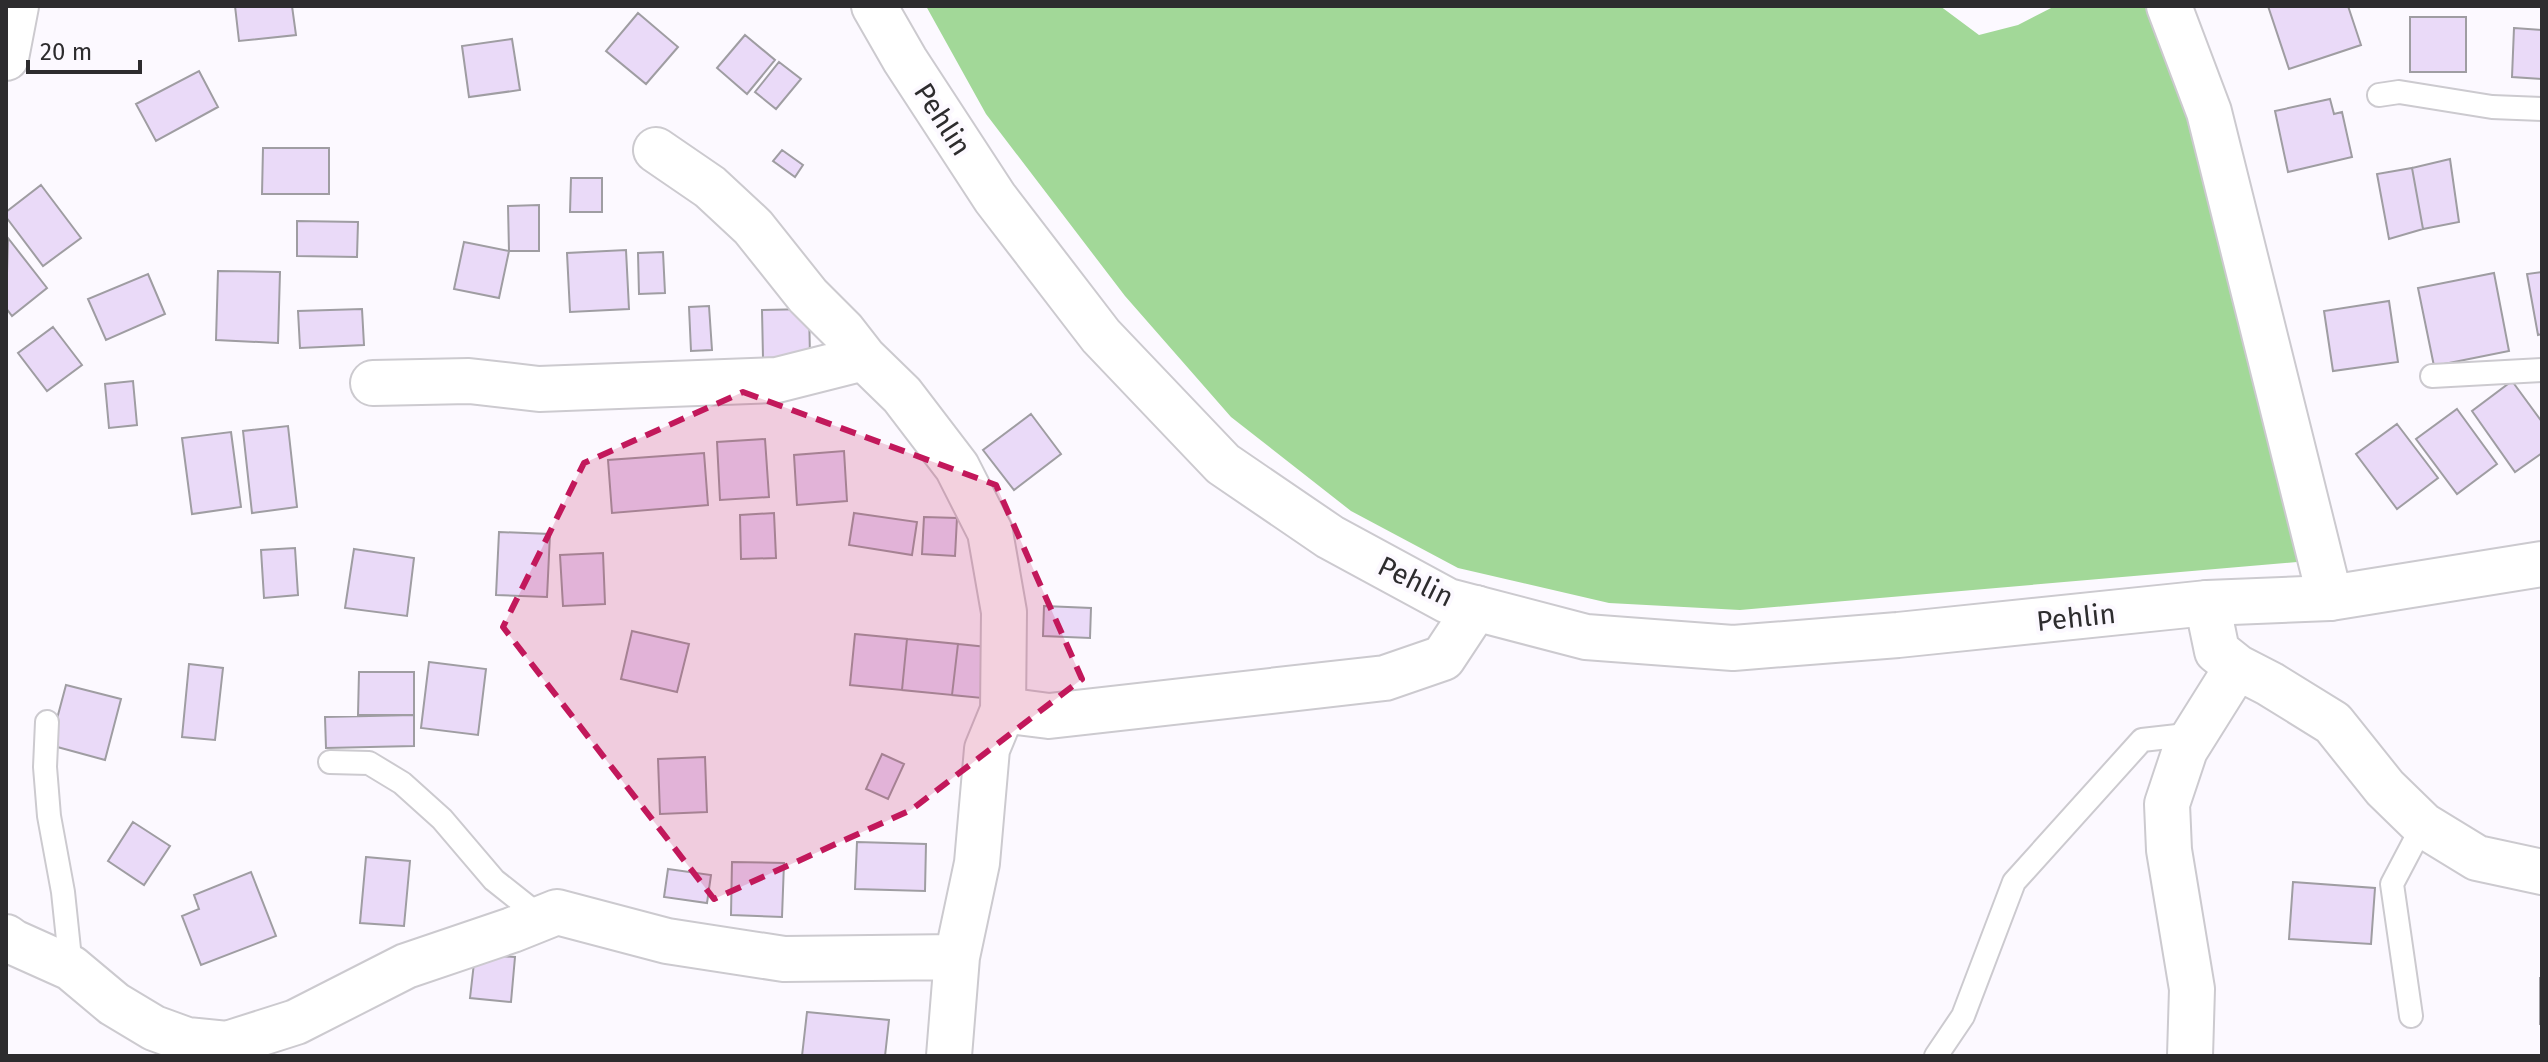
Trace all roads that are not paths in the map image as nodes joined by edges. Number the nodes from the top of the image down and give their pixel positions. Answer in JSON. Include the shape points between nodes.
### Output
{"nodes":[{"id":1,"x":16,"y":6,"type":"edge"},
{"id":2,"x":874,"y":6,"type":"edge"},
{"id":3,"x":2169,"y":6,"type":"edge"},
{"id":4,"x":6,"y":58,"type":"edge"},
{"id":5,"x":2379,"y":95,"type":"dead end"},
{"id":6,"x":2542,"y":109,"type":"edge"},
{"id":7,"x":656,"y":150,"type":"dead end"},
{"id":8,"x":864,"y":358,"type":"junction"},
{"id":9,"x":2542,"y":370,"type":"edge"},
{"id":10,"x":2432,"y":376,"type":"dead end"},
{"id":11,"x":373,"y":383,"type":"dead end"},
{"id":12,"x":2542,"y":564,"type":"edge"},
{"id":13,"x":2330,"y":598,"type":"junction"},
{"id":14,"x":2207,"y":603,"type":"junction"},
{"id":15,"x":1476,"y":608,"type":"junction"},
{"id":16,"x":2237,"y":667,"type":"junction"},
{"id":17,"x":1003,"y":710,"type":"junction"},
{"id":18,"x":47,"y":722,"type":"dead end"},
{"id":19,"x":2196,"y":734,"type":"junction"},
{"id":20,"x":330,"y":762,"type":"dead end"},
{"id":21,"x":2423,"y":825,"type":"junction"},
{"id":22,"x":2542,"y":872,"type":"edge"},
{"id":23,"x":542,"y":918,"type":"junction"},
{"id":24,"x":6,"y":937,"type":"edge"},
{"id":25,"x":957,"y":957,"type":"junction"},
{"id":26,"x":71,"y":968,"type":"junction"},
{"id":27,"x":2411,"y":1016,"type":"dead end"},
{"id":28,"x":949,"y":1056,"type":"edge"},
{"id":29,"x":1936,"y":1056,"type":"edge"},
{"id":30,"x":2190,"y":1056,"type":"edge"}],
"edges":[{"from":1,"to":4,"type":"street"},
{"from":2,"to":15,"type":"street","name":"Pehlin","via":[[1005,211],[1101,336],[1223,464],[1330,537],[1448,601]]},
{"from":3,"to":13,"type":"street","via":[[2209,112]]},
{"from":5,"to":6,"type":"lane","via":[[2399,92]]},
{"from":7,"to":8,"type":"street","via":[[710,187],[753,227]]},
{"from":8,"to":11,"type":"street","via":[[777,380],[539,389],[469,381]]},
{"from":8,"to":17,"type":"street","via":[[902,395],[957,467],[990,532],[1004,612]]},
{"from":9,"to":10,"type":"lane"},
{"from":12,"to":13,"type":"street","name":"Pehlin"},
{"from":13,"to":14,"type":"street","name":"Pehlin"},
{"from":14,"to":15,"type":"street","name":"Pehlin","via":[[1733,648],[1586,637]]},
{"from":14,"to":16,"type":"street","via":[[2217,651]]},
{"from":15,"to":17,"type":"street","via":[[1443,658],[1385,678],[1049,716]]},
{"from":16,"to":19,"type":"street"},
{"from":16,"to":21,"type":"street","via":[[2333,723],[2385,788]]},
{"from":17,"to":25,"type":"street","via":[[987,749],[977,863]]},
{"from":18,"to":26,"type":"lane","via":[[49,816]]},
{"from":19,"to":29,"type":"lane","via":[[2142,740],[2014,882],[1963,1016]]},
{"from":19,"to":30,"type":"street","via":[[2185,750],[2167,804],[2169,850],[2192,989]]},
{"from":20,"to":23,"type":"lane","via":[[369,763],[402,783],[442,819],[494,880]]},
{"from":21,"to":22,"type":"street","via":[[2477,858]]},
{"from":21,"to":27,"type":"lane","via":[[2392,884]]},
{"from":23,"to":25,"type":"street","via":[[557,912],[667,941],[784,959]]},
{"from":23,"to":26,"type":"street","via":[[406,966],[296,1022],[227,1044],[187,1040],[154,1028]]},
{"from":24,"to":26,"type":"street"},
{"from":25,"to":28,"type":"street"}]}
